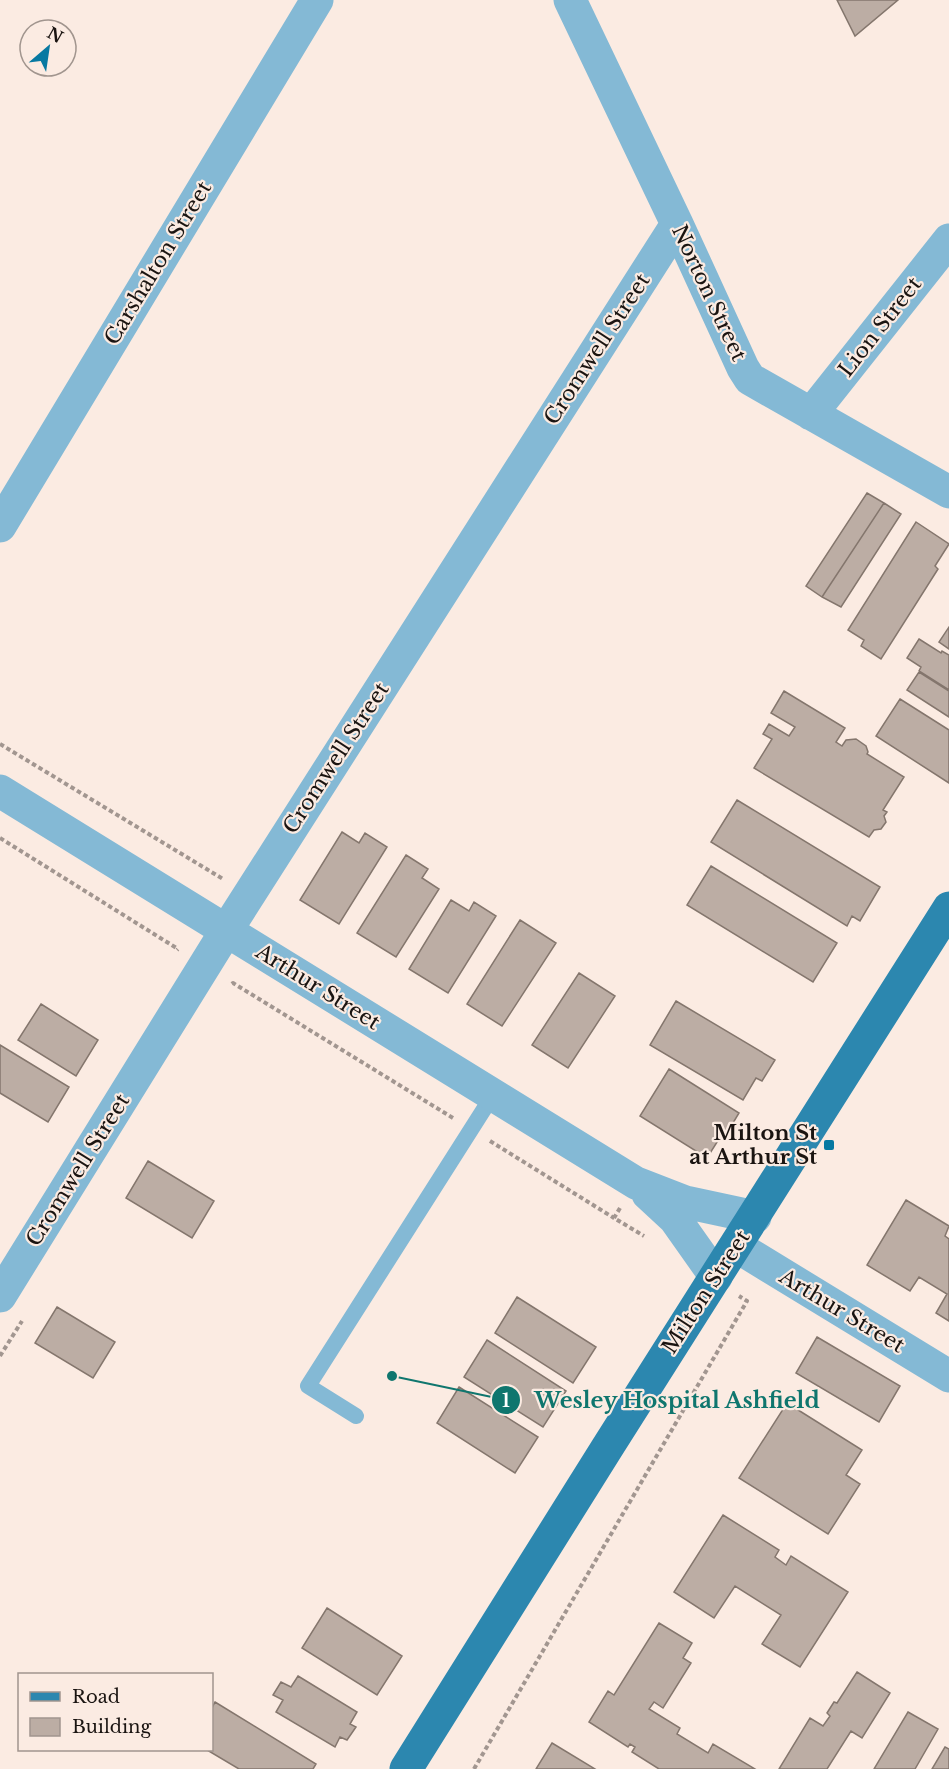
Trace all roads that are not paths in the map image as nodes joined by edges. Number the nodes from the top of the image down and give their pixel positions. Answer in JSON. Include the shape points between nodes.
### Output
{"nodes":[{"id":1,"x":317,"y":0,"type":"edge"},
{"id":2,"x":570,"y":0,"type":"edge"},
{"id":3,"x":677,"y":224,"type":"junction"},
{"id":4,"x":949,"y":240,"type":"edge"},
{"id":5,"x":811,"y":414,"type":"junction"},
{"id":6,"x":949,"y":492,"type":"edge"},
{"id":7,"x":0,"y":526,"type":"edge"},
{"id":8,"x":0,"y":791,"type":"edge"},
{"id":9,"x":949,"y":908,"type":"edge"},
{"id":10,"x":226,"y":931,"type":"junction"},
{"id":11,"x":493,"y":1095,"type":"junction"},
{"id":12,"x":636,"y":1183,"type":"junction"},
{"id":13,"x":755,"y":1217,"type":"junction"},
{"id":14,"x":736,"y":1246,"type":"junction"},
{"id":15,"x":716,"y":1277,"type":"junction"},
{"id":16,"x":13,"y":1306,"type":"edge"},
{"id":17,"x":949,"y":1376,"type":"edge"},
{"id":18,"x":356,"y":1416,"type":"dead end"},
{"id":19,"x":406,"y":1769,"type":"edge"}],
"edges":[{"from":1,"to":7,"type":"street","name":"Carshalton Street"},
{"from":2,"to":3,"type":"street","name":"Norton Street"},
{"from":3,"to":5,"type":"street","name":"Norton Street","via":[[750,379]]},
{"from":3,"to":10,"type":"street","name":"Cromwell Street"},
{"from":4,"to":5,"type":"street","name":"Lion Street"},
{"from":5,"to":6,"type":"street","name":"Norton Street"},
{"from":8,"to":10,"type":"street","name":"Arthur Street"},
{"from":9,"to":13,"type":"main road","name":"Milton Street"},
{"from":10,"to":11,"type":"street","name":"Arthur Street"},
{"from":10,"to":16,"type":"street","name":"Cromwell Street"},
{"from":11,"to":12,"type":"street","name":"Arthur Street"},
{"from":11,"to":18,"type":"lane","via":[[308,1386]]},
{"from":12,"to":13,"type":"street","name":"Arthur Street","via":[[685,1202]]},
{"from":12,"to":15,"type":"street","name":"Arthur Street","via":[[675,1219]]},
{"from":13,"to":14,"type":"main road","name":"Milton Street"},
{"from":14,"to":15,"type":"main road","name":"Milton Street"},
{"from":14,"to":17,"type":"street","name":"Arthur Street"},
{"from":15,"to":19,"type":"main road","name":"Milton Street"}]}
